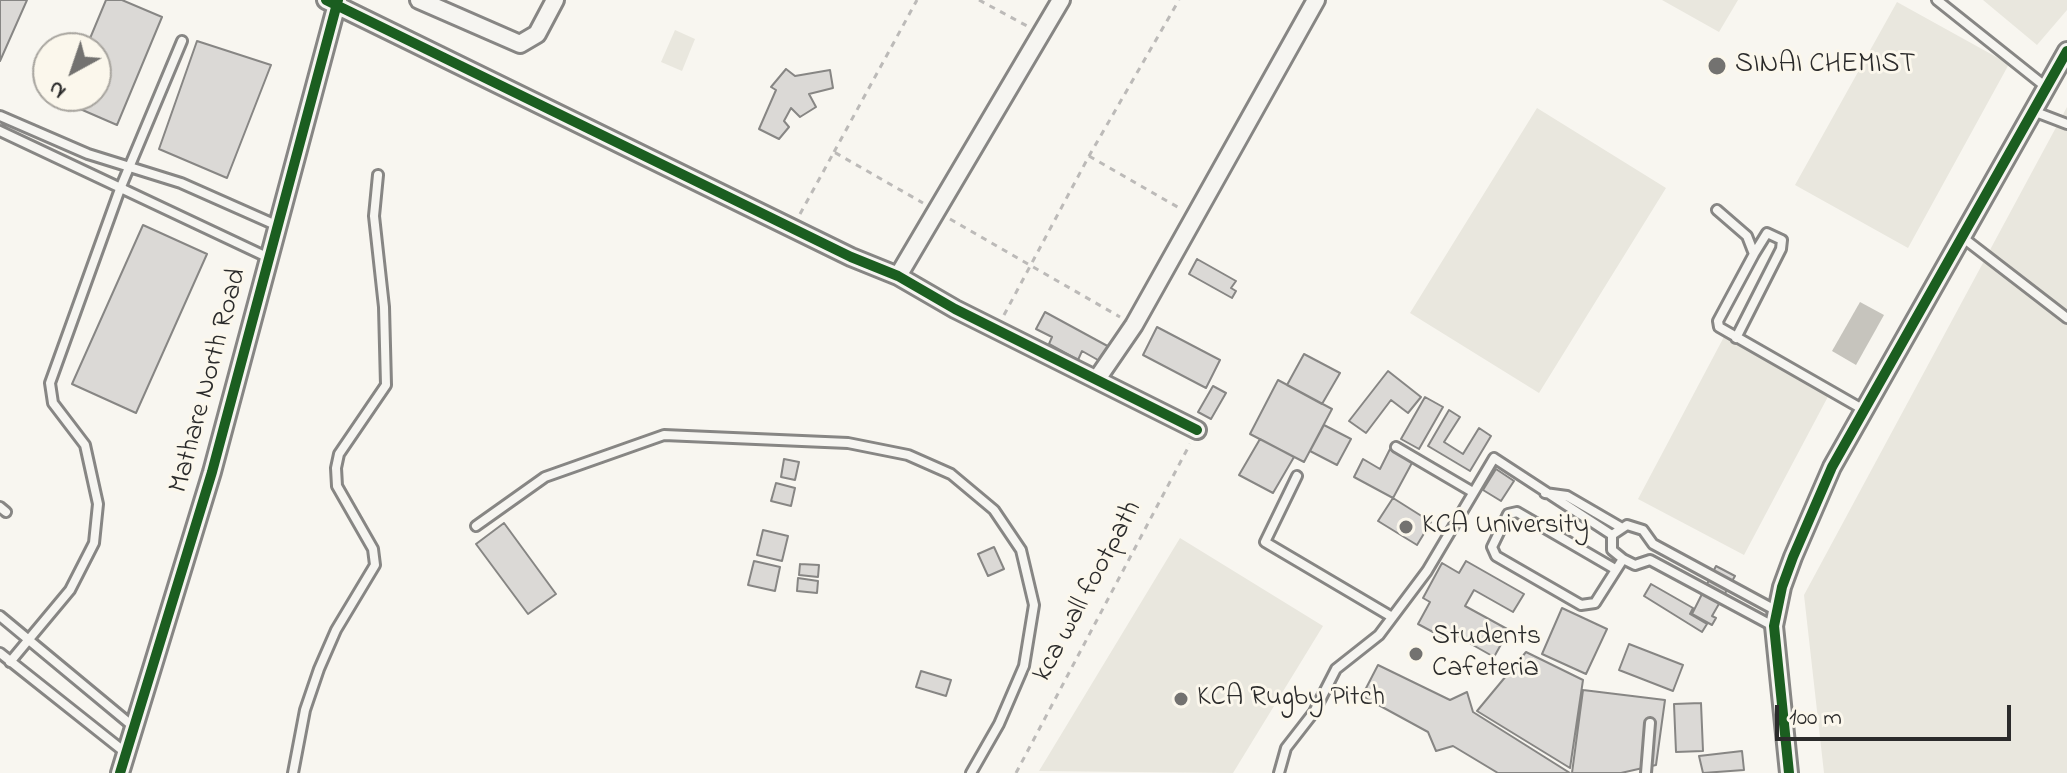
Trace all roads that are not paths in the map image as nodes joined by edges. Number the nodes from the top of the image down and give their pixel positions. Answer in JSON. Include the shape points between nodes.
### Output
{"nodes":[{"id":1,"x":419,"y":0,"type":"edge"},
{"id":2,"x":555,"y":0,"type":"edge"},
{"id":3,"x":1061,"y":0,"type":"edge"},
{"id":4,"x":1316,"y":0,"type":"edge"},
{"id":5,"x":1937,"y":0,"type":"edge"},
{"id":6,"x":333,"y":2,"type":"edge"},
{"id":7,"x":182,"y":41,"type":"dead end"},
{"id":8,"x":2067,"y":51,"type":"edge"},
{"id":9,"x":2046,"y":87,"type":"junction"},
{"id":10,"x":2033,"y":111,"type":"junction"},
{"id":11,"x":0,"y":116,"type":"edge"},
{"id":12,"x":2067,"y":124,"type":"edge"},
{"id":13,"x":0,"y":131,"type":"edge"},
{"id":14,"x":132,"y":167,"type":"junction"},
{"id":15,"x":378,"y":175,"type":"dead end"},
{"id":16,"x":120,"y":189,"type":"junction"},
{"id":17,"x":1717,"y":210,"type":"dead end"},
{"id":18,"x":278,"y":226,"type":"junction"},
{"id":19,"x":1961,"y":237,"type":"junction"},
{"id":20,"x":1754,"y":254,"type":"junction"},
{"id":21,"x":269,"y":258,"type":"junction"},
{"id":22,"x":898,"y":276,"type":"junction"},
{"id":23,"x":2067,"y":318,"type":"edge"},
{"id":24,"x":1736,"y":338,"type":"junction"},
{"id":25,"x":1097,"y":379,"type":"junction"},
{"id":26,"x":1864,"y":410,"type":"junction"},
{"id":27,"x":1197,"y":430,"type":"road end"},
{"id":28,"x":1396,"y":447,"type":"dead end"},
{"id":29,"x":1297,"y":476,"type":"dead end"},
{"id":30,"x":1471,"y":491,"type":"junction"},
{"id":31,"x":1540,"y":492,"type":"junction"},
{"id":32,"x":476,"y":526,"type":"dead end"},
{"id":33,"x":1622,"y":528,"type":"junction"},
{"id":34,"x":1612,"y":535,"type":"junction"},
{"id":35,"x":1653,"y":544,"type":"junction"},
{"id":36,"x":1623,"y":559,"type":"junction"},
{"id":37,"x":1650,"y":560,"type":"junction"},
{"id":38,"x":1615,"y":569,"type":"junction"},
{"id":39,"x":0,"y":616,"type":"edge"},
{"id":40,"x":1392,"y":617,"type":"junction"},
{"id":41,"x":1776,"y":619,"type":"junction"},
{"id":42,"x":28,"y":639,"type":"junction"},
{"id":43,"x":0,"y":653,"type":"edge"},
{"id":44,"x":10,"y":662,"type":"junction"},
{"id":45,"x":1650,"y":723,"type":"dead end"},
{"id":46,"x":135,"y":728,"type":"junction"},
{"id":47,"x":127,"y":754,"type":"junction"},
{"id":48,"x":120,"y":773,"type":"edge"},
{"id":49,"x":293,"y":773,"type":"edge"},
{"id":50,"x":971,"y":773,"type":"edge"},
{"id":51,"x":1279,"y":773,"type":"edge"},
{"id":52,"x":1646,"y":773,"type":"edge"},
{"id":53,"x":1789,"y":773,"type":"edge"}],
"edges":[{"from":1,"to":2,"type":"street","via":[[520,44],[537,34]]},
{"from":3,"to":22,"type":"street"},
{"from":4,"to":25,"type":"street","via":[[1134,325]]},
{"from":5,"to":9,"type":"lane"},
{"from":6,"to":18,"type":"street","name":"Mathare North Road"},
{"from":6,"to":22,"type":"street"},
{"from":7,"to":14,"type":"lane"},
{"from":8,"to":9,"type":"street"},
{"from":9,"to":10,"type":"street"},
{"from":10,"to":12,"type":"lane"},
{"from":10,"to":19,"type":"street"},
{"from":11,"to":14,"type":"lane"},
{"from":13,"to":16,"type":"lane"},
{"from":14,"to":16,"type":"lane"},
{"from":14,"to":18,"type":"lane"},
{"from":15,"to":49,"type":"lane","via":[[374,216],[386,385],[339,454],[336,468],[337,486],[373,549],[375,565],[319,669]]},
{"from":16,"to":21,"type":"lane"},
{"from":16,"to":42,"type":"lane","via":[[50,383],[53,403],[85,445],[98,504],[94,543],[70,590]]},
{"from":17,"to":20,"type":"lane","via":[[1747,236]]},
{"from":18,"to":21,"type":"street","name":"Mathare North Road"},
{"from":19,"to":23,"type":"lane"},
{"from":19,"to":26,"type":"street"},
{"from":20,"to":24,"type":"lane","via":[[1718,321],[1723,332]]},
{"from":20,"to":24,"type":"lane","via":[[1767,233],[1782,240]]},
{"from":21,"to":46,"type":"street","name":"Mathare North Road"},
{"from":22,"to":25,"type":"street"},
{"from":24,"to":26,"type":"lane"},
{"from":25,"to":27,"type":"street"},
{"from":26,"to":41,"type":"street","via":[[1810,518],[1782,587]]},
{"from":28,"to":30,"type":"lane"},
{"from":29,"to":40,"type":"lane","via":[[1265,542]]},
{"from":30,"to":31,"type":"lane","via":[[1494,458]]},
{"from":30,"to":40,"type":"lane","via":[[1427,571]]},
{"from":31,"to":33,"type":"lane","via":[[1567,496]]},
{"from":31,"to":34,"type":"lane"},
{"from":32,"to":50,"type":"lane","via":[[545,477],[664,435],[848,443],[908,455],[951,474],[994,510],[1021,550],[1034,605],[1024,666]]},
{"from":33,"to":34,"type":"lane"},
{"from":33,"to":35,"type":"lane","via":[[1643,530]]},
{"from":34,"to":36,"type":"lane","via":[[1612,550]]},
{"from":35,"to":37,"type":"lane"},
{"from":35,"to":41,"type":"lane"},
{"from":36,"to":37,"type":"lane","via":[[1635,565]]},
{"from":36,"to":38,"type":"lane"},
{"from":37,"to":41,"type":"lane"},
{"from":38,"to":38,"type":"lane","via":[[1595,603],[1581,605],[1496,556],[1492,547],[1508,514],[1517,512]]},
{"from":39,"to":42,"type":"lane"},
{"from":40,"to":51,"type":"lane","via":[[1379,635],[1336,669],[1314,712],[1286,748]]},
{"from":41,"to":53,"type":"street"},
{"from":42,"to":44,"type":"lane"},
{"from":42,"to":46,"type":"lane"},
{"from":43,"to":44,"type":"lane"},
{"from":44,"to":47,"type":"lane"},
{"from":45,"to":52,"type":"lane"},
{"from":46,"to":47,"type":"street","name":"Mathare North Road"},
{"from":47,"to":48,"type":"street","name":"Mathare North Road"}]}
